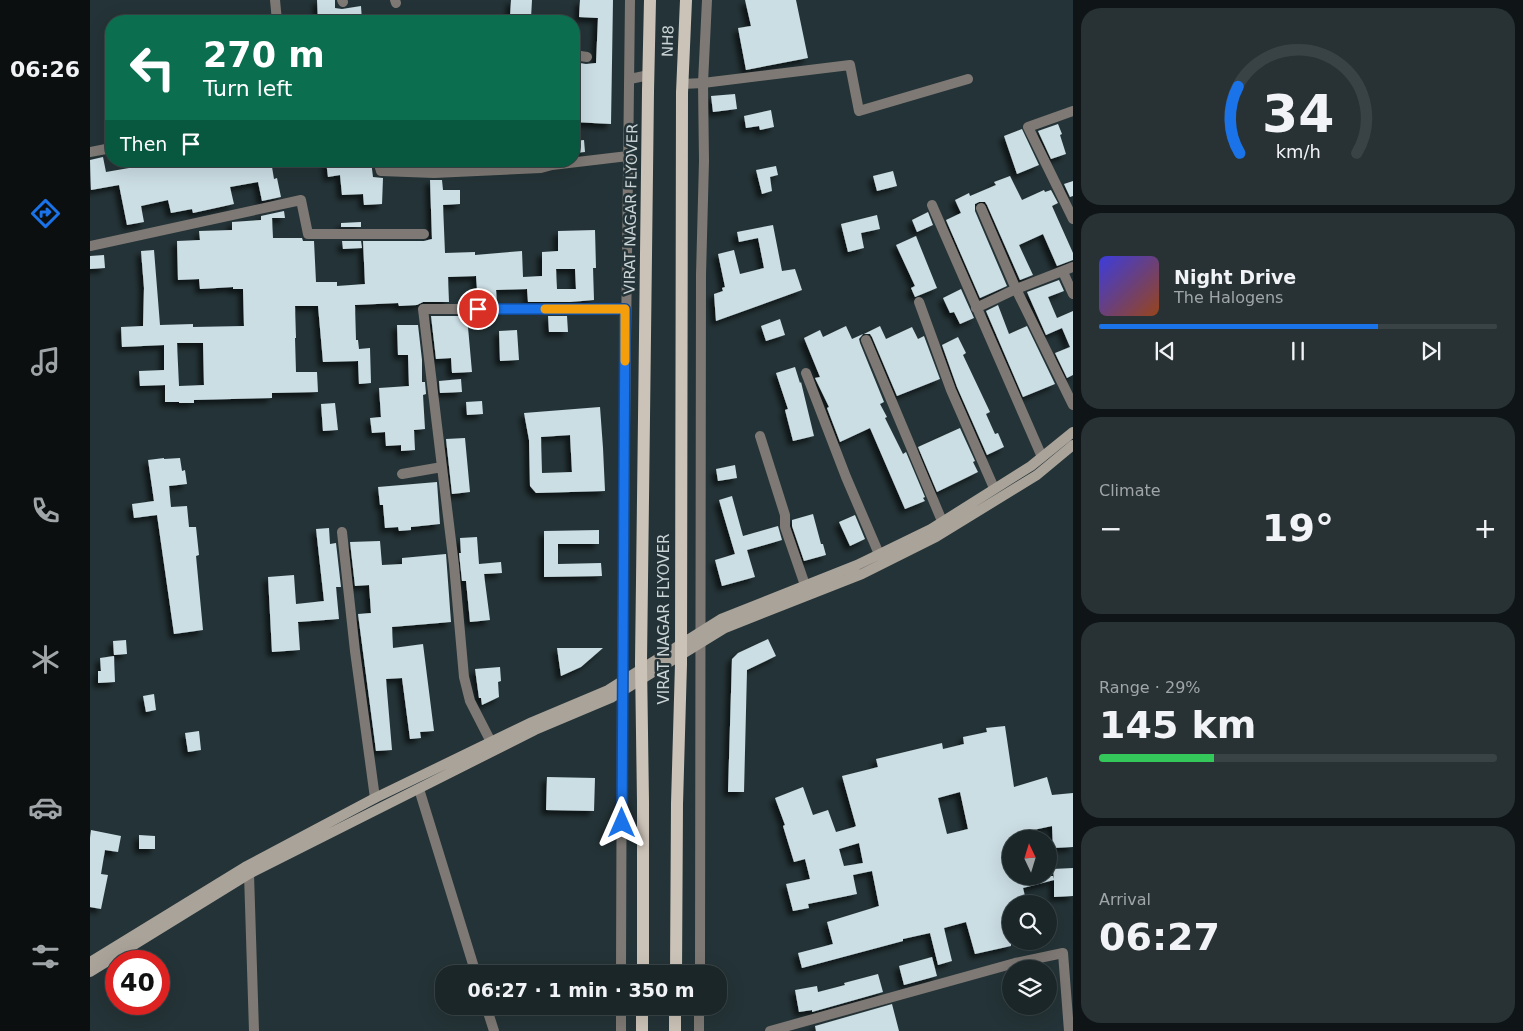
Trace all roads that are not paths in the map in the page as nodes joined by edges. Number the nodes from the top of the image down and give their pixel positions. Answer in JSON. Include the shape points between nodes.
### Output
{"nodes":[{"id":1,"x":275,"y":0,"type":"edge"},
{"id":2,"x":630,"y":0,"type":"edge"},
{"id":3,"x":650,"y":0,"type":"edge"},
{"id":4,"x":686,"y":0,"type":"edge"},
{"id":5,"x":707,"y":0,"type":"edge"},
{"id":6,"x":276,"y":15,"type":"edge"},
{"id":7,"x":580,"y":56,"type":"edge"},
{"id":8,"x":587,"y":57,"type":"dead end"},
{"id":9,"x":649,"y":74,"type":"junction"},
{"id":10,"x":630,"y":79,"type":"junction"},
{"id":11,"x":968,"y":80,"type":"dead end"},
{"id":12,"x":703,"y":83,"type":"junction"},
{"id":13,"x":683,"y":89,"type":"junction"},
{"id":14,"x":1073,"y":110,"type":"edge"},
{"id":15,"x":105,"y":149,"type":"edge"},
{"id":16,"x":90,"y":152,"type":"edge"},
{"id":17,"x":628,"y":156,"type":"junction"},
{"id":18,"x":580,"y":162,"type":"edge"},
{"id":19,"x":380,"y":167,"type":"edge"},
{"id":20,"x":546,"y":167,"type":"edge"},
{"id":21,"x":932,"y":205,"type":"dead end"},
{"id":22,"x":981,"y":208,"type":"dead end"},
{"id":23,"x":1073,"y":219,"type":"edge"},
{"id":24,"x":424,"y":234,"type":"dead end"},
{"id":25,"x":90,"y":246,"type":"edge"},
{"id":26,"x":1073,"y":267,"type":"edge"},
{"id":27,"x":1063,"y":272,"type":"junction"},
{"id":28,"x":1016,"y":290,"type":"junction"},
{"id":29,"x":1073,"y":294,"type":"edge"},
{"id":30,"x":919,"y":302,"type":"dead end"},
{"id":31,"x":976,"y":308,"type":"junction"},
{"id":32,"x":625,"y":309,"type":"junction"},
{"id":33,"x":866,"y":340,"type":"dead end"},
{"id":34,"x":806,"y":373,"type":"dead end"},
{"id":35,"x":1073,"y":405,"type":"edge"},
{"id":36,"x":1073,"y":432,"type":"edge"},
{"id":37,"x":760,"y":436,"type":"dead end"},
{"id":38,"x":1073,"y":445,"type":"edge"},
{"id":39,"x":1042,"y":457,"type":"junction"},
{"id":40,"x":442,"y":466,"type":"junction"},
{"id":41,"x":402,"y":474,"type":"dead end"},
{"id":42,"x":994,"y":488,"type":"junction"},
{"id":43,"x":942,"y":521,"type":"junction"},
{"id":44,"x":342,"y":532,"type":"dead end"},
{"id":45,"x":879,"y":554,"type":"junction"},
{"id":46,"x":805,"y":585,"type":"junction"},
{"id":47,"x":700,"y":631,"type":"junction"},
{"id":48,"x":700,"y":644,"type":"junction"},
{"id":49,"x":622,"y":687,"type":"junction"},
{"id":50,"x":491,"y":742,"type":"junction"},
{"id":51,"x":419,"y":789,"type":"junction"},
{"id":52,"x":376,"y":798,"type":"junction"},
{"id":53,"x":249,"y":874,"type":"junction"},
{"id":54,"x":90,"y":962,"type":"edge"},
{"id":55,"x":473,"y":965,"type":"edge"},
{"id":56,"x":621,"y":965,"type":"edge"},
{"id":57,"x":642,"y":965,"type":"edge"},
{"id":58,"x":676,"y":965,"type":"edge"},
{"id":59,"x":700,"y":965,"type":"edge"},
{"id":60,"x":90,"y":972,"type":"edge"},
{"id":61,"x":489,"y":1015,"type":"edge"},
{"id":62,"x":621,"y":1015,"type":"edge"},
{"id":63,"x":642,"y":1015,"type":"edge"},
{"id":64,"x":675,"y":1015,"type":"edge"},
{"id":65,"x":700,"y":1015,"type":"edge"},
{"id":66,"x":254,"y":1031,"type":"edge"},
{"id":67,"x":494,"y":1031,"type":"edge"},
{"id":68,"x":621,"y":1031,"type":"edge"},
{"id":69,"x":642,"y":1031,"type":"edge"},
{"id":70,"x":675,"y":1031,"type":"edge"},
{"id":71,"x":699,"y":1031,"type":"edge"},
{"id":72,"x":770,"y":1031,"type":"edge"},
{"id":73,"x":1069,"y":1031,"type":"edge"}],
"edges":[{"from":1,"to":6,"type":"street"},
{"from":2,"to":10,"type":"street"},
{"from":3,"to":9,"type":"main road","name":"NH8"},
{"from":4,"to":13,"type":"main road","name":"NH8"},
{"from":5,"to":12,"type":"street"},
{"from":7,"to":8,"type":"street"},
{"from":9,"to":10,"type":"street"},
{"from":9,"to":57,"type":"main road","name":"VIRAT NAGAR FLYOVER","bridge":true,"via":[[641,663]]},
{"from":10,"to":17,"type":"street"},
{"from":11,"to":12,"type":"street","via":[[859,111],[850,65]]},
{"from":12,"to":13,"type":"street"},
{"from":12,"to":47,"type":"street"},
{"from":13,"to":58,"type":"main road","name":"VIRAT NAGAR FLYOVER","bridge":true},
{"from":14,"to":23,"type":"street","via":[[1028,127]]},
{"from":15,"to":16,"type":"street"},
{"from":17,"to":18,"type":"street"},
{"from":17,"to":32,"type":"street"},
{"from":19,"to":20,"type":"street","via":[[381,171],[434,173]]},
{"from":21,"to":31,"type":"street"},
{"from":22,"to":28,"type":"street"},
{"from":24,"to":25,"type":"street","via":[[308,234],[301,200]]},
{"from":26,"to":27,"type":"street"},
{"from":27,"to":28,"type":"street"},
{"from":27,"to":29,"type":"street"},
{"from":28,"to":31,"type":"street"},
{"from":28,"to":35,"type":"street"},
{"from":30,"to":42,"type":"street","via":[[951,390]]},
{"from":31,"to":39,"type":"street"},
{"from":32,"to":40,"type":"street","via":[[423,309]]},
{"from":32,"to":49,"type":"street"},
{"from":33,"to":43,"type":"street"},
{"from":34,"to":45,"type":"street"},
{"from":36,"to":39,"type":"main road"},
{"from":37,"to":46,"type":"street"},
{"from":38,"to":48,"type":"main road","via":[[1037,474],[936,537],[862,574],[725,628]]},
{"from":39,"to":42,"type":"main road"},
{"from":40,"to":41,"type":"street"},
{"from":40,"to":50,"type":"street","via":[[464,677],[470,701]]},
{"from":42,"to":43,"type":"main road"},
{"from":43,"to":45,"type":"main road"},
{"from":44,"to":52,"type":"street"},
{"from":45,"to":46,"type":"main road"},
{"from":46,"to":47,"type":"main road","via":[[721,619]]},
{"from":47,"to":48,"type":"street"},
{"from":47,"to":49,"type":"main road"},
{"from":48,"to":49,"type":"main road"},
{"from":48,"to":59,"type":"street"},
{"from":49,"to":50,"type":"main road","via":[[608,690]]},
{"from":49,"to":51,"type":"main road","via":[[611,698],[535,730]]},
{"from":49,"to":56,"type":"street"},
{"from":50,"to":52,"type":"main road"},
{"from":51,"to":53,"type":"main road"},
{"from":51,"to":55,"type":"street"},
{"from":52,"to":54,"type":"main road","via":[[245,867]]},
{"from":53,"to":60,"type":"main road"},
{"from":53,"to":66,"type":"street"},
{"from":61,"to":67,"type":"street"},
{"from":62,"to":68,"type":"street"},
{"from":63,"to":69,"type":"main road"},
{"from":64,"to":70,"type":"main road"},
{"from":65,"to":71,"type":"street"},
{"from":72,"to":73,"type":"street","via":[[1063,953]]}]}
